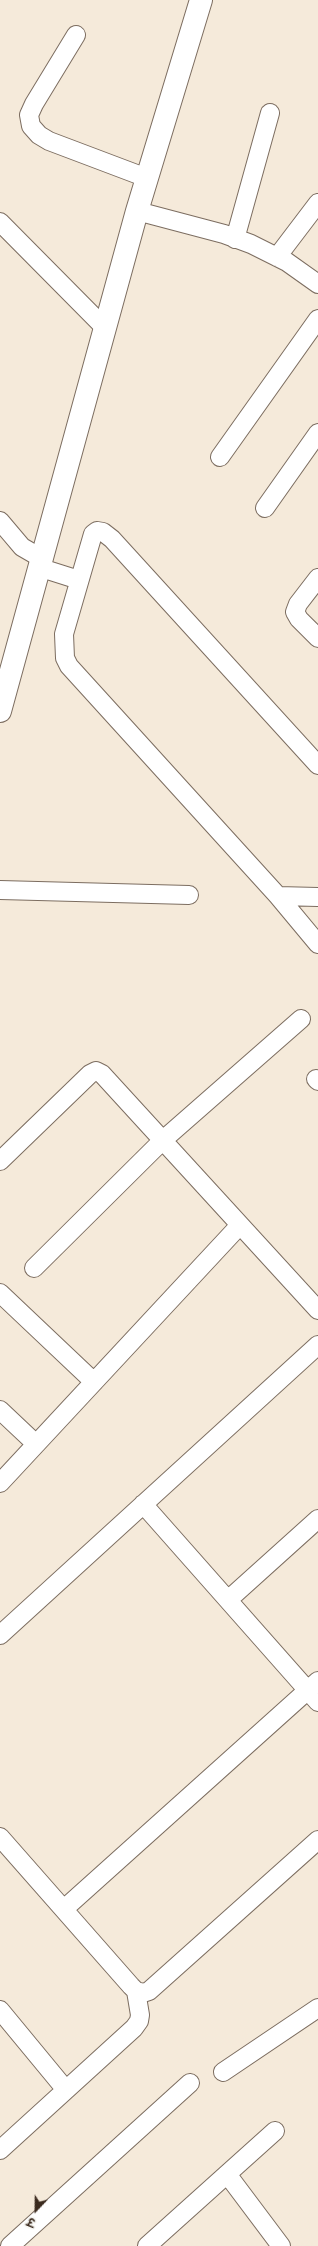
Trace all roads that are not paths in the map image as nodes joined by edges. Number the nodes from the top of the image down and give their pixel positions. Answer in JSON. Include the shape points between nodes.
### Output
{"nodes":[{"id":1,"x":201,"y":0,"type":"edge"},
{"id":2,"x":76,"y":35,"type":"dead end"},
{"id":3,"x":270,"y":113,"type":"dead end"},
{"id":4,"x":147,"y":178,"type":"junction"},
{"id":5,"x":318,"y":203,"type":"edge"},
{"id":6,"x":142,"y":212,"type":"junction"},
{"id":7,"x":0,"y":222,"type":"edge"},
{"id":8,"x":235,"y":239,"type":"junction"},
{"id":9,"x":277,"y":257,"type":"junction"},
{"id":10,"x":318,"y":284,"type":"edge"},
{"id":11,"x":318,"y":320,"type":"edge"},
{"id":12,"x":104,"y":328,"type":"junction"},
{"id":13,"x":318,"y":433,"type":"edge"},
{"id":14,"x":220,"y":457,"type":"dead end"},
{"id":15,"x":265,"y":508,"type":"dead end"},
{"id":16,"x":0,"y":521,"type":"edge"},
{"id":17,"x":43,"y":565,"type":"junction"},
{"id":18,"x":73,"y":578,"type":"junction"},
{"id":19,"x":318,"y":578,"type":"edge"},
{"id":20,"x":318,"y":638,"type":"edge"},
{"id":21,"x":1,"y":701,"type":"edge"},
{"id":22,"x":318,"y":765,"type":"edge"},
{"id":23,"x":0,"y":890,"type":"edge"},
{"id":24,"x":189,"y":895,"type":"dead end"},
{"id":25,"x":278,"y":896,"type":"junction"},
{"id":26,"x":318,"y":897,"type":"edge"},
{"id":27,"x":318,"y":944,"type":"edge"},
{"id":28,"x":301,"y":1019,"type":"dead end"},
{"id":29,"x":163,"y":1140,"type":"junction"},
{"id":30,"x":0,"y":1161,"type":"edge"},
{"id":31,"x":240,"y":1225,"type":"junction"},
{"id":32,"x":34,"y":1268,"type":"dead end"},
{"id":33,"x":0,"y":1293,"type":"edge"},
{"id":34,"x":318,"y":1310,"type":"edge"},
{"id":35,"x":318,"y":1345,"type":"edge"},
{"id":36,"x":94,"y":1382,"type":"junction"},
{"id":37,"x":0,"y":1410,"type":"edge"},
{"id":38,"x":36,"y":1444,"type":"junction"},
{"id":39,"x":0,"y":1483,"type":"edge"},
{"id":40,"x":143,"y":1504,"type":"junction"},
{"id":41,"x":318,"y":1519,"type":"edge"},
{"id":42,"x":228,"y":1600,"type":"junction"},
{"id":43,"x":0,"y":1635,"type":"edge"},
{"id":44,"x":315,"y":1691,"type":"edge"},
{"id":45,"x":0,"y":1837,"type":"edge"},
{"id":46,"x":318,"y":1840,"type":"edge"},
{"id":47,"x":64,"y":1909,"type":"junction"},
{"id":48,"x":136,"y":1991,"type":"junction"},
{"id":49,"x":318,"y":2008,"type":"edge"},
{"id":50,"x":2,"y":2018,"type":"edge"},
{"id":51,"x":223,"y":2072,"type":"dead end"},
{"id":52,"x":190,"y":2083,"type":"dead end"},
{"id":53,"x":66,"y":2090,"type":"junction"},
{"id":54,"x":275,"y":2131,"type":"dead end"},
{"id":55,"x":0,"y":2150,"type":"edge"},
{"id":56,"x":227,"y":2174,"type":"junction"},
{"id":57,"x":10,"y":2246,"type":"edge"},
{"id":58,"x":147,"y":2246,"type":"edge"},
{"id":59,"x":281,"y":2246,"type":"edge"}],
"edges":[{"from":1,"to":4,"type":"street"},
{"from":2,"to":4,"type":"street","via":[[34,104],[29,115],[31,126],[49,141]]},
{"from":3,"to":8,"type":"street"},
{"from":4,"to":6,"type":"street"},
{"from":5,"to":9,"type":"street"},
{"from":6,"to":8,"type":"street"},
{"from":6,"to":12,"type":"street"},
{"from":7,"to":12,"type":"street"},
{"from":8,"to":9,"type":"street"},
{"from":9,"to":10,"type":"street"},
{"from":11,"to":14,"type":"street"},
{"from":12,"to":17,"type":"street"},
{"from":13,"to":15,"type":"street"},
{"from":16,"to":17,"type":"street","via":[[22,547]]},
{"from":17,"to":18,"type":"street"},
{"from":17,"to":21,"type":"street"},
{"from":18,"to":22,"type":"street","via":[[93,534],[97,530],[103,532]]},
{"from":18,"to":25,"type":"street","via":[[64,634],[65,658],[69,666]]},
{"from":19,"to":20,"type":"street","via":[[298,604],[296,612],[299,619]]},
{"from":23,"to":24,"type":"street"},
{"from":25,"to":26,"type":"street"},
{"from":25,"to":27,"type":"street"},
{"from":28,"to":29,"type":"street"},
{"from":29,"to":30,"type":"street","via":[[108,1079],[96,1071]]},
{"from":29,"to":31,"type":"street"},
{"from":29,"to":32,"type":"street"},
{"from":31,"to":34,"type":"street"},
{"from":31,"to":36,"type":"street"},
{"from":33,"to":36,"type":"street"},
{"from":35,"to":40,"type":"street"},
{"from":36,"to":38,"type":"street"},
{"from":37,"to":38,"type":"street"},
{"from":38,"to":39,"type":"street"},
{"from":40,"to":42,"type":"street"},
{"from":40,"to":43,"type":"street"},
{"from":41,"to":42,"type":"street"},
{"from":42,"to":44,"type":"street"},
{"from":44,"to":47,"type":"street"},
{"from":45,"to":47,"type":"street"},
{"from":46,"to":48,"type":"street","via":[[149,1991]]},
{"from":47,"to":48,"type":"street"},
{"from":48,"to":53,"type":"street","via":[[140,2008],[139,2022]]},
{"from":49,"to":51,"type":"street"},
{"from":50,"to":53,"type":"street"},
{"from":52,"to":57,"type":"street"},
{"from":53,"to":55,"type":"street"},
{"from":54,"to":56,"type":"street"},
{"from":56,"to":58,"type":"street"},
{"from":56,"to":59,"type":"street"}]}
